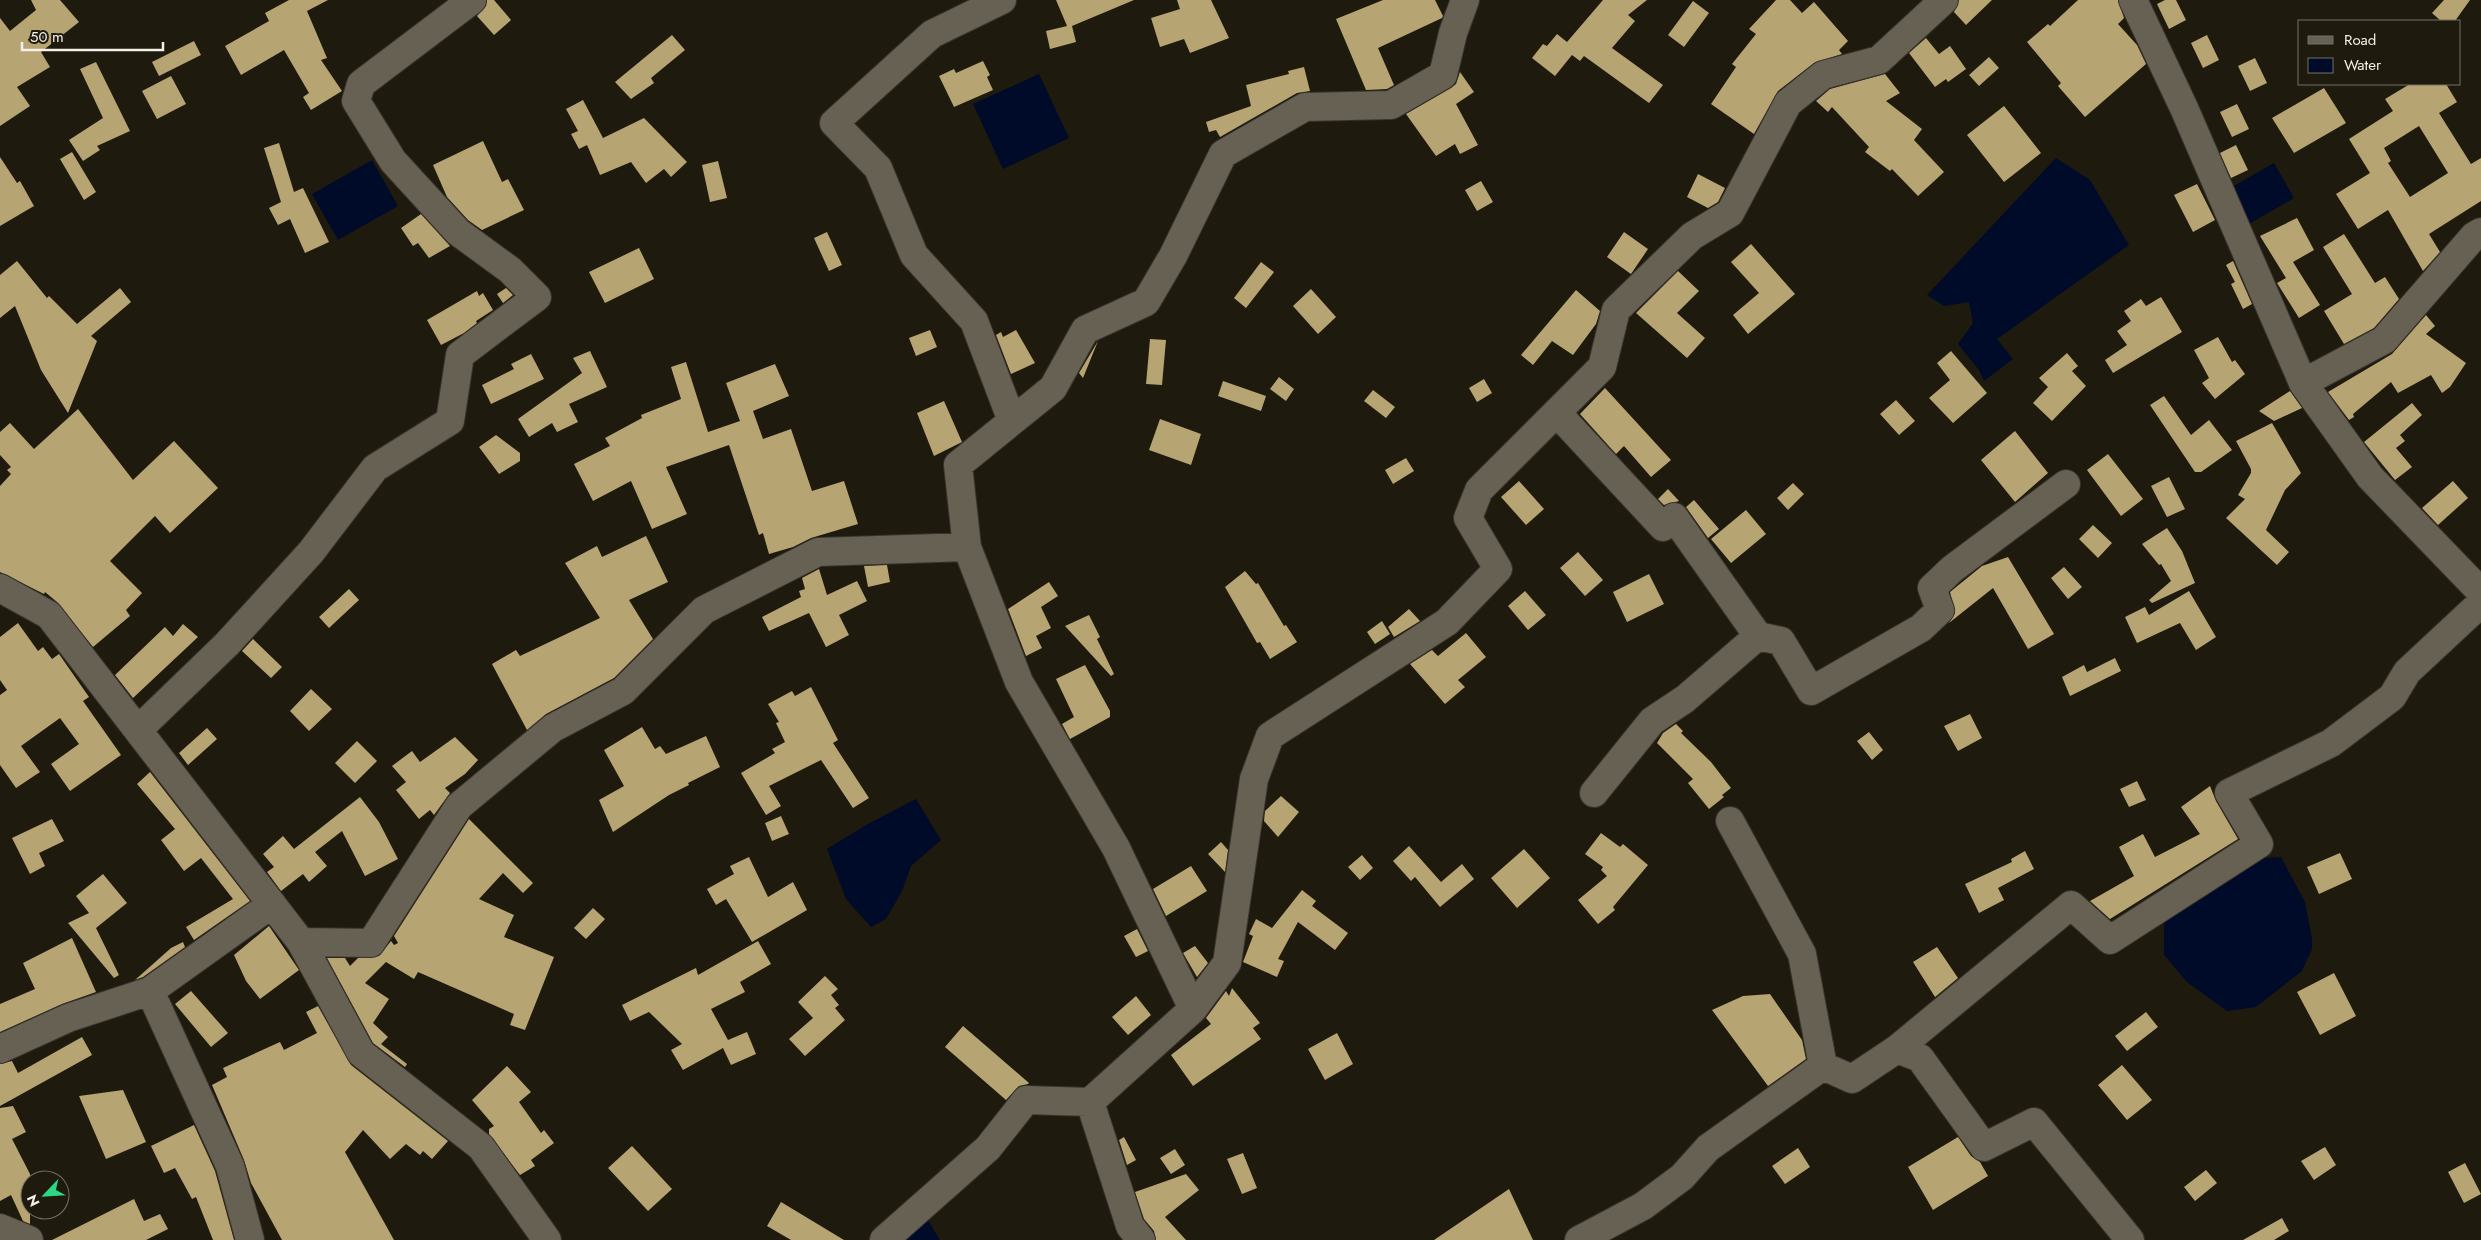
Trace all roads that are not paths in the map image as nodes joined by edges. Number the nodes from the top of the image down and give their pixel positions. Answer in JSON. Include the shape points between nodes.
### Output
{"nodes":[{"id":1,"x":472,"y":0,"type":"edge"},
{"id":2,"x":1002,"y":0,"type":"edge"},
{"id":3,"x":1465,"y":0,"type":"edge"},
{"id":4,"x":1944,"y":0,"type":"edge"},
{"id":5,"x":2133,"y":0,"type":"edge"},
{"id":6,"x":2481,"y":232,"type":"edge"},
{"id":7,"x":2303,"y":383,"type":"junction"},
{"id":8,"x":1557,"y":413,"type":"junction"},
{"id":9,"x":1012,"y":421,"type":"junction"},
{"id":10,"x":2066,"y":484,"type":"dead end"},
{"id":11,"x":967,"y":547,"type":"junction"},
{"id":12,"x":0,"y":588,"type":"edge"},
{"id":13,"x":2481,"y":592,"type":"edge"},
{"id":14,"x":2481,"y":603,"type":"edge"},
{"id":15,"x":1758,"y":636,"type":"junction"},
{"id":16,"x":138,"y":730,"type":"junction"},
{"id":17,"x":1594,"y":793,"type":"dead end"},
{"id":18,"x":1730,"y":821,"type":"dead end"},
{"id":19,"x":272,"y":904,"type":"junction"},
{"id":20,"x":301,"y":942,"type":"junction"},
{"id":21,"x":150,"y":991,"type":"junction"},
{"id":22,"x":1193,"y":1009,"type":"junction"},
{"id":23,"x":0,"y":1049,"type":"edge"},
{"id":24,"x":1897,"y":1049,"type":"junction"},
{"id":25,"x":1823,"y":1066,"type":"junction"},
{"id":26,"x":1090,"y":1102,"type":"junction"},
{"id":27,"x":0,"y":1228,"type":"edge"},
{"id":28,"x":29,"y":1240,"type":"edge"},
{"id":29,"x":250,"y":1240,"type":"edge"},
{"id":30,"x":547,"y":1240,"type":"edge"},
{"id":31,"x":884,"y":1240,"type":"edge"},
{"id":32,"x":1141,"y":1240,"type":"edge"},
{"id":33,"x":1579,"y":1240,"type":"edge"},
{"id":34,"x":2130,"y":1240,"type":"edge"}],
"edges":[{"from":1,"to":16,"type":"street","via":[[361,84],[356,101],[399,168],[458,232],[510,270],[537,297],[460,355],[450,421],[375,468],[311,552],[227,644]]},
{"from":2,"to":9,"type":"street","via":[[932,34],[834,123],[878,168],[914,255],[974,321]]},
{"from":3,"to":9,"type":"street","via":[[1443,74],[1391,105],[1305,107],[1223,154],[1173,256],[1146,302],[1085,330],[1052,388]]},
{"from":4,"to":8,"type":"street","via":[[1879,60],[1823,75],[1788,103],[1730,213],[1692,236],[1616,310],[1602,367]]},
{"from":5,"to":7,"type":"street","via":[[2184,108]]},
{"from":6,"to":7,"type":"street","via":[[2474,236],[2384,340]]},
{"from":7,"to":13,"type":"street","via":[[2370,477]]},
{"from":8,"to":15,"type":"street","via":[[1663,527],[1674,517]]},
{"from":8,"to":22,"type":"street","via":[[1479,490],[1468,518],[1498,568],[1447,622],[1270,736],[1254,779],[1227,963]]},
{"from":9,"to":11,"type":"street","via":[[958,465]]},
{"from":10,"to":15,"type":"street","via":[[1952,569],[1932,588],[1940,610],[1921,628],[1811,692],[1781,641]]},
{"from":11,"to":20,"type":"street","via":[[818,552],[704,610],[624,691],[553,728],[459,806],[371,943]]},
{"from":11,"to":22,"type":"street","via":[[1018,682],[1116,848]]},
{"from":12,"to":16,"type":"street","via":[[49,615]]},
{"from":14,"to":24,"type":"street","via":[[2407,672],[2392,697],[2338,738],[2296,762],[2229,793],[2259,844],[2110,940],[2071,904]]},
{"from":15,"to":17,"type":"street","via":[[1685,699],[1652,721]]},
{"from":16,"to":19,"type":"street"},
{"from":18,"to":25,"type":"street","via":[[1802,954]]},
{"from":19,"to":20,"type":"street"},
{"from":19,"to":21,"type":"street"},
{"from":20,"to":30,"type":"street","via":[[361,1053],[481,1147]]},
{"from":21,"to":23,"type":"street","via":[[68,1018]]},
{"from":21,"to":29,"type":"street","via":[[230,1166]]},
{"from":22,"to":26,"type":"street"},
{"from":24,"to":25,"type":"street","via":[[1852,1079]]},
{"from":24,"to":34,"type":"street","via":[[1920,1058],[1984,1147],[2034,1122]]},
{"from":25,"to":33,"type":"street","via":[[1708,1148],[1682,1177],[1643,1206]]},
{"from":26,"to":31,"type":"street","via":[[1026,1100],[988,1148]]},
{"from":26,"to":32,"type":"street","via":[[1130,1226]]},
{"from":27,"to":28,"type":"street"}]}
